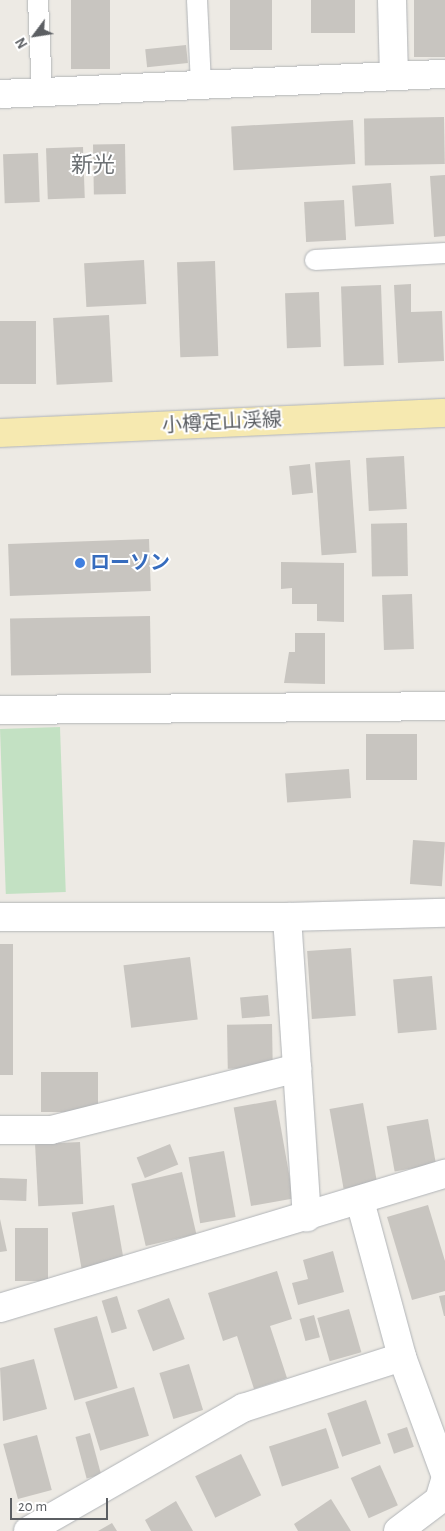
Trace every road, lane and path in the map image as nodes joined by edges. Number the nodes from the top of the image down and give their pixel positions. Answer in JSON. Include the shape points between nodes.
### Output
{"nodes":[{"id":1,"x":38,"y":0,"type":"edge"},
{"id":2,"x":197,"y":0,"type":"edge"},
{"id":3,"x":392,"y":0,"type":"edge"},
{"id":4,"x":445,"y":74,"type":"edge"},
{"id":5,"x":394,"y":75,"type":"junction"},
{"id":6,"x":202,"y":84,"type":"junction"},
{"id":7,"x":42,"y":92,"type":"junction"},
{"id":8,"x":0,"y":94,"type":"edge"},
{"id":9,"x":445,"y":253,"type":"edge"},
{"id":10,"x":315,"y":260,"type":"dead end"},
{"id":11,"x":445,"y":412,"type":"edge"},
{"id":12,"x":0,"y":433,"type":"edge"},
{"id":13,"x":445,"y":706,"type":"edge"},
{"id":14,"x":0,"y":710,"type":"edge"},
{"id":15,"x":445,"y":914,"type":"edge"},
{"id":16,"x":0,"y":917,"type":"edge"},
{"id":17,"x":287,"y":917,"type":"junction"},
{"id":18,"x":297,"y":1068,"type":"junction"},
{"id":19,"x":0,"y":1130,"type":"edge"},
{"id":20,"x":445,"y":1174,"type":"edge"},
{"id":21,"x":360,"y":1200,"type":"junction"},
{"id":22,"x":307,"y":1217,"type":"junction"},
{"id":23,"x":0,"y":1308,"type":"edge"},
{"id":24,"x":402,"y":1357,"type":"junction"},
{"id":25,"x":445,"y":1474,"type":"edge"},
{"id":26,"x":445,"y":1480,"type":"edge"},
{"id":27,"x":28,"y":1531,"type":"edge"},
{"id":28,"x":398,"y":1531,"type":"edge"}],
"edges":[{"from":1,"to":7,"type":"lane"},
{"from":2,"to":6,"type":"lane"},
{"from":3,"to":5,"type":"street"},
{"from":4,"to":5,"type":"street"},
{"from":5,"to":6,"type":"street"},
{"from":6,"to":7,"type":"street"},
{"from":7,"to":8,"type":"street"},
{"from":9,"to":10,"type":"lane"},
{"from":11,"to":12,"type":"main road","name":"小樽定山渓線"},
{"from":13,"to":14,"type":"street"},
{"from":15,"to":17,"type":"street"},
{"from":16,"to":17,"type":"street"},
{"from":17,"to":18,"type":"street"},
{"from":18,"to":19,"type":"street","via":[[51,1130]]},
{"from":18,"to":22,"type":"street"},
{"from":20,"to":21,"type":"street"},
{"from":21,"to":22,"type":"street"},
{"from":21,"to":24,"type":"street"},
{"from":22,"to":23,"type":"street"},
{"from":24,"to":25,"type":"street"},
{"from":24,"to":27,"type":"street","via":[[243,1408]]},
{"from":26,"to":28,"type":"street","via":[[440,1500]]}]}
